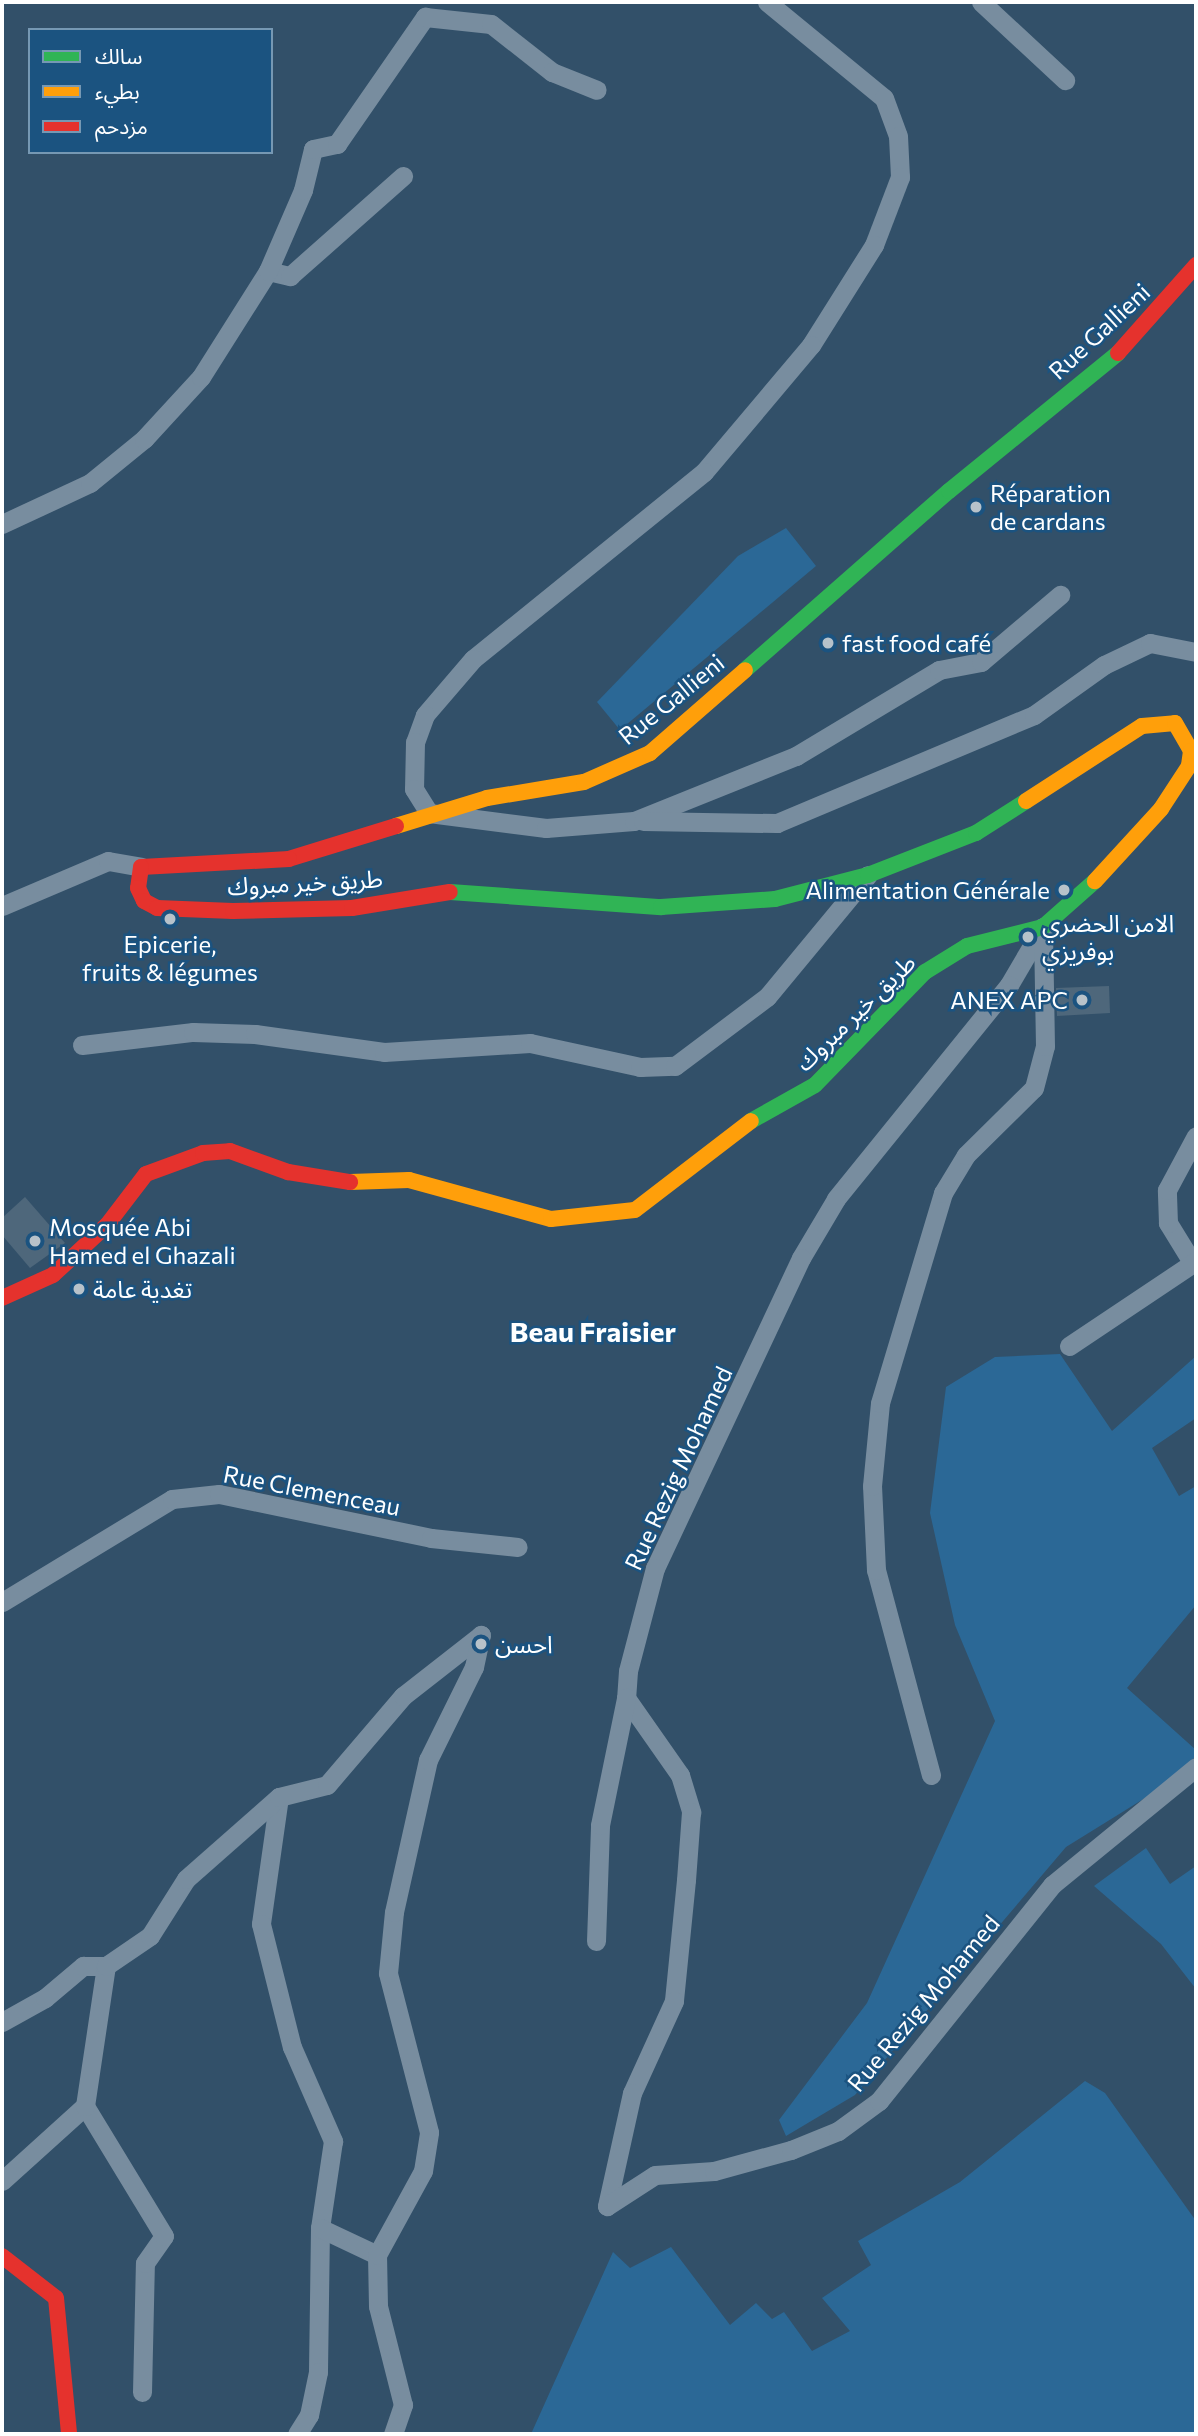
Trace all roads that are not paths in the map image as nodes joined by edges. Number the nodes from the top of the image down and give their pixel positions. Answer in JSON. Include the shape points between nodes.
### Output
{"nodes":[{"id":1,"x":767,"y":2,"type":"edge"},
{"id":2,"x":981,"y":2,"type":"edge"},
{"id":3,"x":1065,"y":80,"type":"dead end"},
{"id":4,"x":597,"y":90,"type":"dead end"},
{"id":5,"x":403,"y":176,"type":"dead end"},
{"id":6,"x":1196,"y":265,"type":"edge"},
{"id":7,"x":268,"y":271,"type":"junction"},
{"id":8,"x":2,"y":524,"type":"edge"},
{"id":9,"x":1060,"y":595,"type":"dead end"},
{"id":10,"x":1196,"y":652,"type":"edge"},
{"id":11,"x":429,"y":813,"type":"junction"},
{"id":12,"x":635,"y":821,"type":"junction"},
{"id":13,"x":141,"y":867,"type":"junction"},
{"id":14,"x":869,"y":875,"type":"junction"},
{"id":15,"x":2,"y":905,"type":"edge"},
{"id":16,"x":1043,"y":927,"type":"junction"},
{"id":17,"x":82,"y":1045,"type":"dead end"},
{"id":18,"x":1196,"y":1136,"type":"edge"},
{"id":19,"x":1194,"y":1261,"type":"edge"},
{"id":20,"x":2,"y":1298,"type":"edge"},
{"id":21,"x":1069,"y":1346,"type":"dead end"},
{"id":22,"x":518,"y":1547,"type":"dead end"},
{"id":23,"x":2,"y":1602,"type":"edge"},
{"id":24,"x":626,"y":1698,"type":"junction"},
{"id":25,"x":1196,"y":1767,"type":"edge"},
{"id":26,"x":931,"y":1775,"type":"dead end"},
{"id":27,"x":279,"y":1797,"type":"junction"},
{"id":28,"x":596,"y":1941,"type":"dead end"},
{"id":29,"x":106,"y":1966,"type":"junction"},
{"id":30,"x":2,"y":2022,"type":"edge"},
{"id":31,"x":85,"y":2106,"type":"junction"},
{"id":32,"x":2,"y":2181,"type":"edge"},
{"id":33,"x":320,"y":2228,"type":"junction"},
{"id":34,"x":377,"y":2255,"type":"junction"},
{"id":35,"x":2,"y":2256,"type":"edge"},
{"id":36,"x":142,"y":2392,"type":"dead end"},
{"id":37,"x":69,"y":2434,"type":"edge"},
{"id":38,"x":297,"y":2434,"type":"edge"},
{"id":39,"x":393,"y":2434,"type":"edge"}],
"edges":[{"from":1,"to":11,"type":"street","via":[[884,98],[898,136],[900,177],[874,245],[811,345],[704,472],[472,659],[425,715],[412,762],[414,789]]},
{"from":2,"to":3,"type":"street"},
{"from":4,"to":7,"type":"street","via":[[552,72],[491,24],[425,17],[337,144],[313,149],[303,190]]},
{"from":5,"to":7,"type":"street","via":[[290,276]]},
{"from":6,"to":11,"type":"street","name":"Rue Gallieni","via":[[1123,349],[949,491],[650,753],[584,782]]},
{"from":7,"to":8,"type":"street","via":[[201,377],[144,439],[90,483]]},
{"from":9,"to":12,"type":"street","via":[[981,662],[939,670],[796,756]]},
{"from":10,"to":12,"type":"street","via":[[1150,643],[1104,665],[1034,715],[777,823]]},
{"from":11,"to":12,"type":"street","via":[[546,828]]},
{"from":11,"to":13,"type":"street","name":"Rue Gallieni","via":[[289,859]]},
{"from":13,"to":14,"type":"street","name":"طريق خير مبروك","via":[[139,893],[152,907],[233,911],[352,908],[455,891],[661,907],[722,904],[775,899]]},
{"from":13,"to":15,"type":"street","name":"Rue Gallieni","via":[[108,861]]},
{"from":14,"to":16,"type":"street","name":"طريق خير مبروك","via":[[976,833],[1142,726],[1175,723],[1191,751],[1189,766],[1143,828],[1090,887]]},
{"from":14,"to":17,"type":"street","via":[[766,997],[675,1066],[640,1067],[530,1043],[384,1052],[268,1035],[193,1032]]},
{"from":16,"to":20,"type":"street","name":"طريق خير مبروك","via":[[967,946],[925,972],[815,1085],[742,1126],[635,1210],[551,1219],[409,1180],[358,1183],[288,1172],[230,1151],[202,1153],[146,1174],[107,1225],[53,1275]]},
{"from":16,"to":24,"type":"street","name":"Rue Rezig Mohamed","via":[[977,1026],[836,1199],[802,1258],[655,1568],[628,1671]]},
{"from":16,"to":26,"type":"street","via":[[1045,1046],[1034,1088],[966,1155],[943,1193],[880,1403],[872,1486],[876,1570]]},
{"from":18,"to":19,"type":"street","via":[[1167,1190],[1168,1223]]},
{"from":19,"to":21,"type":"street"},
{"from":22,"to":23,"type":"street","name":"Rue Clemenceau","via":[[430,1538],[219,1494],[172,1499]]},
{"from":24,"to":25,"type":"street","name":"Rue Rezig Mohamed","via":[[680,1775],[691,1812],[674,2001],[632,2093],[608,2188],[610,2207],[655,2175],[713,2171],[791,2150],[838,2131],[879,2101],[1052,1885]]},
{"from":24,"to":28,"type":"street","via":[[600,1825]]},
{"from":27,"to":29,"type":"street","via":[[186,1879],[150,1936]]},
{"from":27,"to":33,"type":"street","via":[[261,1924],[292,2047],[333,2141]]},
{"from":27,"to":34,"type":"street","via":[[327,1785],[403,1696],[481,1635],[474,1667],[428,1760],[394,1912],[388,1973],[399,2031],[429,2132],[423,2172]]},
{"from":29,"to":30,"type":"street","via":[[83,1966],[45,1998]]},
{"from":29,"to":31,"type":"street"},
{"from":31,"to":32,"type":"street"},
{"from":31,"to":36,"type":"street","via":[[164,2236],[145,2263]]},
{"from":33,"to":34,"type":"street"},
{"from":33,"to":38,"type":"street","via":[[318,2372],[309,2414]]},
{"from":34,"to":39,"type":"street","via":[[378,2306],[403,2405]]},
{"from":35,"to":37,"type":"street","via":[[56,2298]]}]}
